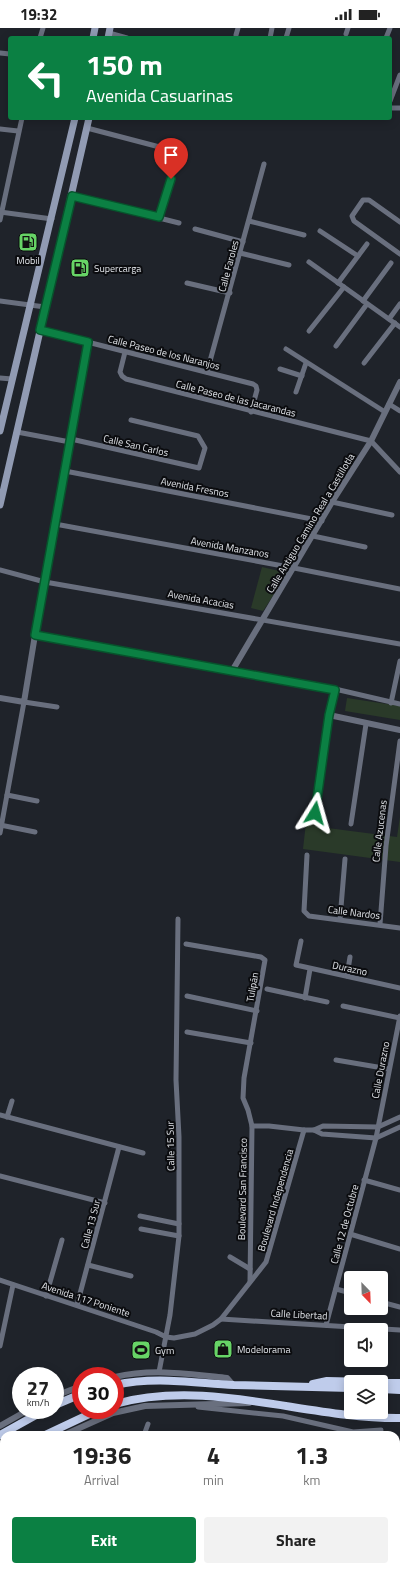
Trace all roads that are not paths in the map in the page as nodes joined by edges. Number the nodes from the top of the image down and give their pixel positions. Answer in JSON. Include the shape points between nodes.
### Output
{"nodes":[{"id":1,"x":238,"y":28,"type":"edge"},
{"id":2,"x":348,"y":28,"type":"edge"},
{"id":3,"x":109,"y":33,"type":"edge"},
{"id":4,"x":346,"y":34,"type":"dead end"},
{"id":5,"x":236,"y":35,"type":"dead end"},
{"id":6,"x":120,"y":36,"type":"edge"},
{"id":7,"x":400,"y":75,"type":"edge"},
{"id":8,"x":392,"y":96,"type":"edge"},
{"id":9,"x":21,"y":120,"type":"edge"},
{"id":10,"x":75,"y":120,"type":"edge"},
{"id":11,"x":89,"y":120,"type":"edge"},
{"id":12,"x":87,"y":128,"type":"junction"},
{"id":13,"x":0,"y":129,"type":"edge"},
{"id":14,"x":18,"y":131,"type":"junction"},
{"id":15,"x":171,"y":150,"type":"dead end"},
{"id":16,"x":264,"y":164,"type":"dead end"},
{"id":17,"x":171,"y":179,"type":"dead end"},
{"id":18,"x":72,"y":196,"type":"junction"},
{"id":19,"x":1,"y":212,"type":"edge"},
{"id":20,"x":159,"y":217,"type":"junction"},
{"id":21,"x":52,"y":219,"type":"junction"},
{"id":22,"x":0,"y":220,"type":"edge"},
{"id":23,"x":249,"y":221,"type":"junction"},
{"id":24,"x":400,"y":222,"type":"edge"},
{"id":25,"x":179,"y":223,"type":"dead end"},
{"id":26,"x":195,"y":229,"type":"dead end"},
{"id":27,"x":320,"y":231,"type":"dead end"},
{"id":28,"x":304,"y":235,"type":"dead end"},
{"id":29,"x":243,"y":242,"type":"junction"},
{"id":30,"x":367,"y":244,"type":"dead end"},
{"id":31,"x":240,"y":253,"type":"junction"},
{"id":32,"x":400,"y":254,"type":"edge"},
{"id":33,"x":358,"y":256,"type":"junction"},
{"id":34,"x":309,"y":262,"type":"dead end"},
{"id":35,"x":391,"y":263,"type":"dead end"},
{"id":36,"x":289,"y":265,"type":"dead end"},
{"id":37,"x":187,"y":283,"type":"dead end"},
{"id":38,"x":338,"y":283,"type":"junction"},
{"id":39,"x":344,"y":287,"type":"junction"},
{"id":40,"x":230,"y":294,"type":"junction"},
{"id":41,"x":0,"y":301,"type":"edge"},
{"id":42,"x":365,"y":302,"type":"junction"},
{"id":43,"x":29,"y":304,"type":"junction"},
{"id":44,"x":400,"y":304,"type":"edge"},
{"id":45,"x":45,"y":307,"type":"junction"},
{"id":46,"x":389,"y":319,"type":"junction"},
{"id":47,"x":395,"y":323,"type":"junction"},
{"id":48,"x":400,"y":327,"type":"edge"},
{"id":49,"x":40,"y":330,"type":"junction"},
{"id":50,"x":309,"y":331,"type":"dead end"},
{"id":51,"x":88,"y":342,"type":"junction"},
{"id":52,"x":336,"y":346,"type":"dead end"},
{"id":53,"x":286,"y":349,"type":"dead end"},
{"id":54,"x":125,"y":352,"type":"junction"},
{"id":55,"x":306,"y":363,"type":"junction"},
{"id":56,"x":364,"y":363,"type":"dead end"},
{"id":57,"x":280,"y":369,"type":"dead end"},
{"id":58,"x":207,"y":372,"type":"junction"},
{"id":59,"x":302,"y":376,"type":"junction"},
{"id":60,"x":0,"y":378,"type":"edge"},
{"id":61,"x":12,"y":379,"type":"junction"},
{"id":62,"x":400,"y":382,"type":"edge"},
{"id":63,"x":296,"y":392,"type":"dead end"},
{"id":64,"x":389,"y":404,"type":"junction"},
{"id":65,"x":400,"y":411,"type":"edge"},
{"id":66,"x":251,"y":412,"type":"junction"},
{"id":67,"x":385,"y":412,"type":"junction"},
{"id":68,"x":131,"y":420,"type":"dead end"},
{"id":69,"x":0,"y":431,"type":"edge"},
{"id":70,"x":17,"y":432,"type":"junction"},
{"id":71,"x":71,"y":441,"type":"junction"},
{"id":72,"x":371,"y":441,"type":"junction"},
{"id":73,"x":65,"y":471,"type":"junction"},
{"id":74,"x":400,"y":472,"type":"edge"},
{"id":75,"x":332,"y":502,"type":"junction"},
{"id":76,"x":0,"y":505,"type":"edge"},
{"id":77,"x":392,"y":515,"type":"dead end"},
{"id":78,"x":322,"y":522,"type":"junction"},
{"id":79,"x":55,"y":524,"type":"junction"},
{"id":80,"x":313,"y":536,"type":"junction"},
{"id":81,"x":365,"y":547,"type":"dead end"},
{"id":82,"x":294,"y":568,"type":"junction"},
{"id":83,"x":0,"y":570,"type":"edge"},
{"id":84,"x":45,"y":582,"type":"junction"},
{"id":85,"x":400,"y":590,"type":"edge"},
{"id":86,"x":264,"y":619,"type":"junction"},
{"id":87,"x":35,"y":635,"type":"junction"},
{"id":88,"x":400,"y":644,"type":"edge"},
{"id":89,"x":400,"y":661,"type":"edge"},
{"id":90,"x":232,"y":671,"type":"junction"},
{"id":91,"x":335,"y":690,"type":"junction"},
{"id":92,"x":0,"y":698,"type":"edge"},
{"id":93,"x":24,"y":702,"type":"junction"},
{"id":94,"x":391,"y":703,"type":"junction"},
{"id":95,"x":400,"y":704,"type":"edge"},
{"id":96,"x":57,"y":707,"type":"dead end"},
{"id":97,"x":329,"y":715,"type":"junction"},
{"id":98,"x":366,"y":724,"type":"junction"},
{"id":99,"x":400,"y":730,"type":"edge"},
{"id":100,"x":400,"y":740,"type":"edge"},
{"id":101,"x":7,"y":796,"type":"junction"},
{"id":102,"x":37,"y":801,"type":"dead end"},
{"id":103,"x":315,"y":813,"type":"dead end"},
{"id":104,"x":351,"y":824,"type":"dead end"},
{"id":105,"x":1,"y":825,"type":"edge"},
{"id":106,"x":35,"y":832,"type":"dead end"},
{"id":107,"x":0,"y":833,"type":"edge"},
{"id":108,"x":307,"y":855,"type":"dead end"},
{"id":109,"x":345,"y":859,"type":"dead end"},
{"id":110,"x":178,"y":919,"type":"dead end"},
{"id":111,"x":340,"y":919,"type":"junction"},
{"id":112,"x":380,"y":924,"type":"junction"},
{"id":113,"x":400,"y":928,"type":"edge"},
{"id":114,"x":301,"y":941,"type":"dead end"},
{"id":115,"x":186,"y":944,"type":"dead end"},
{"id":116,"x":350,"y":957,"type":"dead end"},
{"id":117,"x":310,"y":969,"type":"junction"},
{"id":118,"x":347,"y":976,"type":"junction"},
{"id":119,"x":400,"y":980,"type":"edge"},
{"id":120,"x":400,"y":987,"type":"edge"},
{"id":121,"x":267,"y":989,"type":"dead end"},
{"id":122,"x":187,"y":996,"type":"dead end"},
{"id":123,"x":305,"y":998,"type":"junction"},
{"id":124,"x":327,"y":1002,"type":"dead end"},
{"id":125,"x":343,"y":1006,"type":"dead end"},
{"id":126,"x":256,"y":1011,"type":"junction"},
{"id":127,"x":400,"y":1017,"type":"edge"},
{"id":128,"x":188,"y":1032,"type":"dead end"},
{"id":129,"x":251,"y":1043,"type":"junction"},
{"id":130,"x":336,"y":1060,"type":"dead end"},
{"id":131,"x":390,"y":1069,"type":"junction"},
{"id":132,"x":243,"y":1098,"type":"joint"},
{"id":133,"x":12,"y":1101,"type":"dead end"},
{"id":134,"x":0,"y":1115,"type":"edge"},
{"id":135,"x":7,"y":1117,"type":"junction"},
{"id":136,"x":400,"y":1117,"type":"edge"},
{"id":137,"x":252,"y":1126,"type":"junction"},
{"id":138,"x":378,"y":1127,"type":"junction"},
{"id":139,"x":400,"y":1127,"type":"edge"},
{"id":140,"x":304,"y":1130,"type":"junction"},
{"id":141,"x":314,"y":1130,"type":"junction"},
{"id":142,"x":376,"y":1138,"type":"junction"},
{"id":143,"x":119,"y":1147,"type":"junction"},
{"id":144,"x":143,"y":1153,"type":"dead end"},
{"id":145,"x":0,"y":1176,"type":"edge"},
{"id":146,"x":364,"y":1180,"type":"junction"},
{"id":147,"x":400,"y":1190,"type":"edge"},
{"id":148,"x":105,"y":1203,"type":"junction"},
{"id":149,"x":140,"y":1216,"type":"dead end"},
{"id":150,"x":179,"y":1224,"type":"junction"},
{"id":151,"x":141,"y":1229,"type":"dead end"},
{"id":152,"x":350,"y":1234,"type":"junction"},
{"id":153,"x":179,"y":1236,"type":"junction"},
{"id":154,"x":62,"y":1240,"type":"dead end"},
{"id":155,"x":400,"y":1249,"type":"edge"},
{"id":156,"x":230,"y":1257,"type":"dead end"},
{"id":157,"x":88,"y":1265,"type":"junction"},
{"id":158,"x":250,"y":1269,"type":"junction"},
{"id":159,"x":130,"y":1276,"type":"dead end"},
{"id":160,"x":0,"y":1280,"type":"edge"},
{"id":161,"x":250,"y":1282,"type":"junction"},
{"id":162,"x":13,"y":1285,"type":"junction"},
{"id":163,"x":336,"y":1289,"type":"junction"},
{"id":164,"x":344,"y":1291,"type":"edge"},
{"id":165,"x":46,"y":1296,"type":"junction"},
{"id":166,"x":388,"y":1304,"type":"edge"},
{"id":167,"x":77,"y":1305,"type":"junction"},
{"id":168,"x":400,"y":1307,"type":"edge"},
{"id":169,"x":221,"y":1319,"type":"junction"},
{"id":170,"x":326,"y":1325,"type":"junction"},
{"id":171,"x":400,"y":1330,"type":"edge"},
{"id":172,"x":166,"y":1337,"type":"junction"},
{"id":173,"x":0,"y":1343,"type":"edge"},
{"id":174,"x":159,"y":1372,"type":"junction"},
{"id":175,"x":124,"y":1376,"type":"edge"},
{"id":176,"x":344,"y":1381,"type":"edge"},
{"id":177,"x":388,"y":1383,"type":"edge"},
{"id":178,"x":400,"y":1383,"type":"edge"},
{"id":179,"x":124,"y":1384,"type":"edge"},
{"id":180,"x":233,"y":1385,"type":"junction"},
{"id":181,"x":303,"y":1387,"type":"junction"},
{"id":182,"x":344,"y":1388,"type":"edge"},
{"id":183,"x":388,"y":1389,"type":"edge"},
{"id":184,"x":400,"y":1390,"type":"edge"},
{"id":185,"x":124,"y":1402,"type":"edge"},
{"id":186,"x":256,"y":1403,"type":"junction"},
{"id":187,"x":193,"y":1406,"type":"junction"},
{"id":188,"x":12,"y":1419,"type":"edge"},
{"id":189,"x":29,"y":1419,"type":"edge"},
{"id":190,"x":78,"y":1419,"type":"edge"},
{"id":191,"x":400,"y":1419,"type":"edge"},
{"id":192,"x":148,"y":1424,"type":"dead end"},
{"id":193,"x":0,"y":1426,"type":"edge"},
{"id":194,"x":381,"y":1430,"type":"dead end"},
{"id":195,"x":7,"y":1431,"type":"edge"},
{"id":196,"x":53,"y":1431,"type":"edge"},
{"id":197,"x":72,"y":1431,"type":"edge"},
{"id":198,"x":145,"y":1431,"type":"edge"},
{"id":199,"x":345,"y":1431,"type":"edge"},
{"id":200,"x":372,"y":1431,"type":"edge"}],
"edges":[{"from":1,"to":5,"type":"street"},
{"from":2,"to":4,"type":"street"},
{"from":3,"to":6,"type":"street"},
{"from":7,"to":8,"type":"street"},
{"from":9,"to":14,"type":"street"},
{"from":10,"to":21,"type":"main road"},
{"from":11,"to":12,"type":"main road"},
{"from":12,"to":15,"type":"street"},
{"from":12,"to":18,"type":"main road"},
{"from":13,"to":14,"type":"street"},
{"from":14,"to":19,"type":"street"},
{"from":16,"to":23,"type":"street","name":"Calle Faroles"},
{"from":17,"to":20,"type":"street"},
{"from":18,"to":20,"type":"street"},
{"from":18,"to":45,"type":"main road"},
{"from":19,"to":21,"type":"street"},
{"from":19,"to":22,"type":"street"},
{"from":20,"to":25,"type":"street"},
{"from":21,"to":43,"type":"main road"},
{"from":23,"to":28,"type":"street"},
{"from":23,"to":29,"type":"street","name":"Calle Faroles"},
{"from":24,"to":32,"type":"street","via":[[369,200],[363,200],[352,216],[354,221]]},
{"from":26,"to":29,"type":"street"},
{"from":27,"to":33,"type":"street"},
{"from":29,"to":31,"type":"street","name":"Calle Faroles"},
{"from":30,"to":33,"type":"street"},
{"from":31,"to":36,"type":"street"},
{"from":31,"to":40,"type":"street","name":"Calle Faroles"},
{"from":33,"to":38,"type":"street"},
{"from":34,"to":38,"type":"street"},
{"from":35,"to":42,"type":"street"},
{"from":37,"to":40,"type":"street"},
{"from":38,"to":39,"type":"street"},
{"from":39,"to":42,"type":"street"},
{"from":39,"to":50,"type":"street"},
{"from":40,"to":58,"type":"street","name":"Calle Faroles"},
{"from":41,"to":43,"type":"street"},
{"from":42,"to":46,"type":"street"},
{"from":42,"to":52,"type":"street"},
{"from":43,"to":45,"type":"street"},
{"from":43,"to":61,"type":"main road"},
{"from":44,"to":46,"type":"street"},
{"from":45,"to":49,"type":"main road"},
{"from":46,"to":47,"type":"street"},
{"from":47,"to":48,"type":"street"},
{"from":47,"to":56,"type":"street"},
{"from":49,"to":51,"type":"street","name":"Calle Paseo de los Naranjos"},
{"from":49,"to":70,"type":"main road"},
{"from":51,"to":54,"type":"street","name":"Calle Paseo de los Naranjos"},
{"from":51,"to":71,"type":"street"},
{"from":53,"to":55,"type":"street"},
{"from":54,"to":58,"type":"street","name":"Calle Paseo de los Naranjos"},
{"from":54,"to":66,"type":"street","name":"Calle Paseo de las Jacarandas","via":[[120,372],[122,376]]},
{"from":55,"to":59,"type":"street"},
{"from":55,"to":67,"type":"street"},
{"from":57,"to":59,"type":"street"},
{"from":58,"to":66,"type":"street","name":"Calle Paseo de los Naranjos","via":[[256,386]]},
{"from":59,"to":63,"type":"street"},
{"from":60,"to":61,"type":"street"},
{"from":61,"to":69,"type":"main road"},
{"from":62,"to":64,"type":"street","name":"Calle Antiguo Camino Real a Castillotla"},
{"from":64,"to":65,"type":"street"},
{"from":64,"to":67,"type":"street","name":"Calle Antiguo Camino Real a Castillotla"},
{"from":66,"to":72,"type":"street","name":"Calle Paseo de las Jacarandas"},
{"from":67,"to":72,"type":"street","name":"Calle Antiguo Camino Real a Castillotla"},
{"from":68,"to":71,"type":"street","name":"Calle San Carlos","via":[[198,436],[204,448],[198,469]]},
{"from":70,"to":71,"type":"street","name":"Calle San Carlos"},
{"from":70,"to":76,"type":"main road"},
{"from":71,"to":73,"type":"street"},
{"from":72,"to":74,"type":"street"},
{"from":72,"to":75,"type":"street","name":"Calle Antiguo Camino Real a Castillotla"},
{"from":73,"to":78,"type":"street","name":"Avenida Fresnos"},
{"from":73,"to":79,"type":"street"},
{"from":75,"to":77,"type":"street"},
{"from":75,"to":78,"type":"street","name":"Calle Antiguo Camino Real a Castillotla"},
{"from":78,"to":80,"type":"street","name":"Calle Antiguo Camino Real a Castillotla"},
{"from":79,"to":82,"type":"street","name":"Avenida Manzanos"},
{"from":79,"to":84,"type":"street"},
{"from":80,"to":81,"type":"street"},
{"from":80,"to":82,"type":"street","name":"Calle Antiguo Camino Real a Castillotla"},
{"from":82,"to":85,"type":"street","name":"Avenida Manzanos"},
{"from":82,"to":86,"type":"street","name":"Calle Antiguo Camino Real a Castillotla"},
{"from":83,"to":84,"type":"street","name":"Avenida Acacias"},
{"from":84,"to":86,"type":"street","name":"Avenida Acacias"},
{"from":84,"to":87,"type":"street"},
{"from":86,"to":88,"type":"street","name":"Avenida Acacias"},
{"from":86,"to":90,"type":"street","name":"Calle Antiguo Camino Real a Castillotla"},
{"from":87,"to":90,"type":"street"},
{"from":87,"to":93,"type":"street"},
{"from":89,"to":94,"type":"street"},
{"from":90,"to":91,"type":"street"},
{"from":91,"to":94,"type":"street"},
{"from":91,"to":97,"type":"street"},
{"from":92,"to":93,"type":"street"},
{"from":93,"to":96,"type":"street"},
{"from":93,"to":101,"type":"street"},
{"from":94,"to":95,"type":"street"},
{"from":97,"to":98,"type":"street"},
{"from":97,"to":103,"type":"street"},
{"from":98,"to":99,"type":"street"},
{"from":98,"to":104,"type":"street"},
{"from":100,"to":112,"type":"street","name":"Calle Azucenas","via":[[386,846]]},
{"from":101,"to":102,"type":"street"},
{"from":101,"to":105,"type":"street"},
{"from":105,"to":106,"type":"street"},
{"from":105,"to":107,"type":"street"},
{"from":108,"to":111,"type":"street","name":"Calle Nardos","via":[[305,914]]},
{"from":109,"to":111,"type":"street"},
{"from":110,"to":150,"type":"street","name":"Calle 15 Sur","via":[[176,1080]]},
{"from":111,"to":112,"type":"street","name":"Calle Nardos"},
{"from":112,"to":113,"type":"street","name":"Calle Nardos"},
{"from":114,"to":117,"type":"street","name":"Durazno","via":[[296,965]]},
{"from":115,"to":126,"type":"street","name":"Tulipán","via":[[264,958],[266,962]]},
{"from":116,"to":118,"type":"street"},
{"from":117,"to":118,"type":"street","name":"Durazno"},
{"from":117,"to":123,"type":"street"},
{"from":118,"to":120,"type":"street","name":"Durazno"},
{"from":119,"to":120,"type":"street"},
{"from":121,"to":123,"type":"street"},
{"from":122,"to":126,"type":"street"},
{"from":123,"to":124,"type":"street"},
{"from":125,"to":127,"type":"street"},
{"from":126,"to":129,"type":"street","name":"Tulipán"},
{"from":127,"to":131,"type":"street","name":"Calle Durazno"},
{"from":128,"to":129,"type":"street"},
{"from":129,"to":132,"type":"street","name":"Tulipán"},
{"from":130,"to":131,"type":"street"},
{"from":131,"to":138,"type":"street","name":"Calle Durazno"},
{"from":132,"to":137,"type":"street","name":"Boulevard San Francisco"},
{"from":133,"to":135,"type":"street"},
{"from":134,"to":135,"type":"street"},
{"from":135,"to":143,"type":"street"},
{"from":136,"to":138,"type":"street"},
{"from":137,"to":140,"type":"street"},
{"from":137,"to":158,"type":"street","name":"Boulevard San Francisco"},
{"from":138,"to":141,"type":"street","via":[[322,1126]]},
{"from":138,"to":142,"type":"street","name":"Calle 12 de Octubre"},
{"from":139,"to":142,"type":"street"},
{"from":140,"to":141,"type":"street"},
{"from":140,"to":161,"type":"street","name":"Boulevard Independencia","via":[[269,1256]]},
{"from":141,"to":142,"type":"street","via":[[322,1134]]},
{"from":142,"to":146,"type":"street","name":"Calle 12 de Octubre"},
{"from":143,"to":144,"type":"street"},
{"from":143,"to":148,"type":"street","name":"Calle 13 Sur"},
{"from":145,"to":148,"type":"street"},
{"from":146,"to":147,"type":"street"},
{"from":146,"to":152,"type":"street","name":"Calle 12 de Octubre"},
{"from":148,"to":157,"type":"street","name":"Calle 13 Sur"},
{"from":149,"to":150,"type":"street"},
{"from":150,"to":153,"type":"street","name":"Calle 15 Sur"},
{"from":151,"to":153,"type":"street"},
{"from":152,"to":155,"type":"street"},
{"from":152,"to":163,"type":"street","name":"Calle 12 de Octubre"},
{"from":153,"to":172,"type":"street","name":"Calle 15 Sur"},
{"from":154,"to":165,"type":"street"},
{"from":156,"to":158,"type":"street"},
{"from":157,"to":159,"type":"street"},
{"from":157,"to":167,"type":"street","name":"Calle 13 Sur"},
{"from":158,"to":161,"type":"street","name":"Boulevard San Francisco"},
{"from":160,"to":162,"type":"street","name":"Avenida 117 Poniente"},
{"from":161,"to":169,"type":"street","name":"Boulevard Independencia"},
{"from":162,"to":165,"type":"street","name":"Avenida 117 Poniente"},
{"from":162,"to":173,"type":"street"},
{"from":163,"to":164,"type":"street"},
{"from":163,"to":170,"type":"street","name":"Calle 12 de Octubre"},
{"from":165,"to":167,"type":"street","name":"Avenida 117 Poniente"},
{"from":166,"to":168,"type":"street"},
{"from":167,"to":172,"type":"street","name":"Avenida 117 Poniente"},
{"from":169,"to":170,"type":"street","name":"Calle Libertad"},
{"from":169,"to":172,"type":"street","name":"Boulevard Independencia","via":[[195,1334]]},
{"from":170,"to":171,"type":"street","name":"Calle Libertad"},
{"from":172,"to":174,"type":"street","name":"Calle 15 Sur"},
{"from":174,"to":175,"type":"street"},
{"from":174,"to":180,"type":"street","via":[[227,1378]]},
{"from":176,"to":181,"type":"highway","via":[[327,1381]]},
{"from":177,"to":178,"type":"highway"},
{"from":179,"to":180,"type":"highway","via":[[156,1380]]},
{"from":180,"to":181,"type":"highway"},
{"from":181,"to":182,"type":"highway"},
{"from":183,"to":184,"type":"highway"},
{"from":185,"to":186,"type":"highway","via":[[184,1396]]},
{"from":186,"to":187,"type":"street"},
{"from":186,"to":191,"type":"highway","via":[[344,1415]]},
{"from":187,"to":197,"type":"street","via":[[162,1404],[130,1409],[102,1417]]},
{"from":187,"to":199,"type":"street","via":[[283,1416]]},
{"from":188,"to":193,"type":"street"},
{"from":189,"to":195,"type":"highway"},
{"from":190,"to":196,"type":"highway"},
{"from":192,"to":198,"type":"street"},
{"from":194,"to":200,"type":"street"}]}
